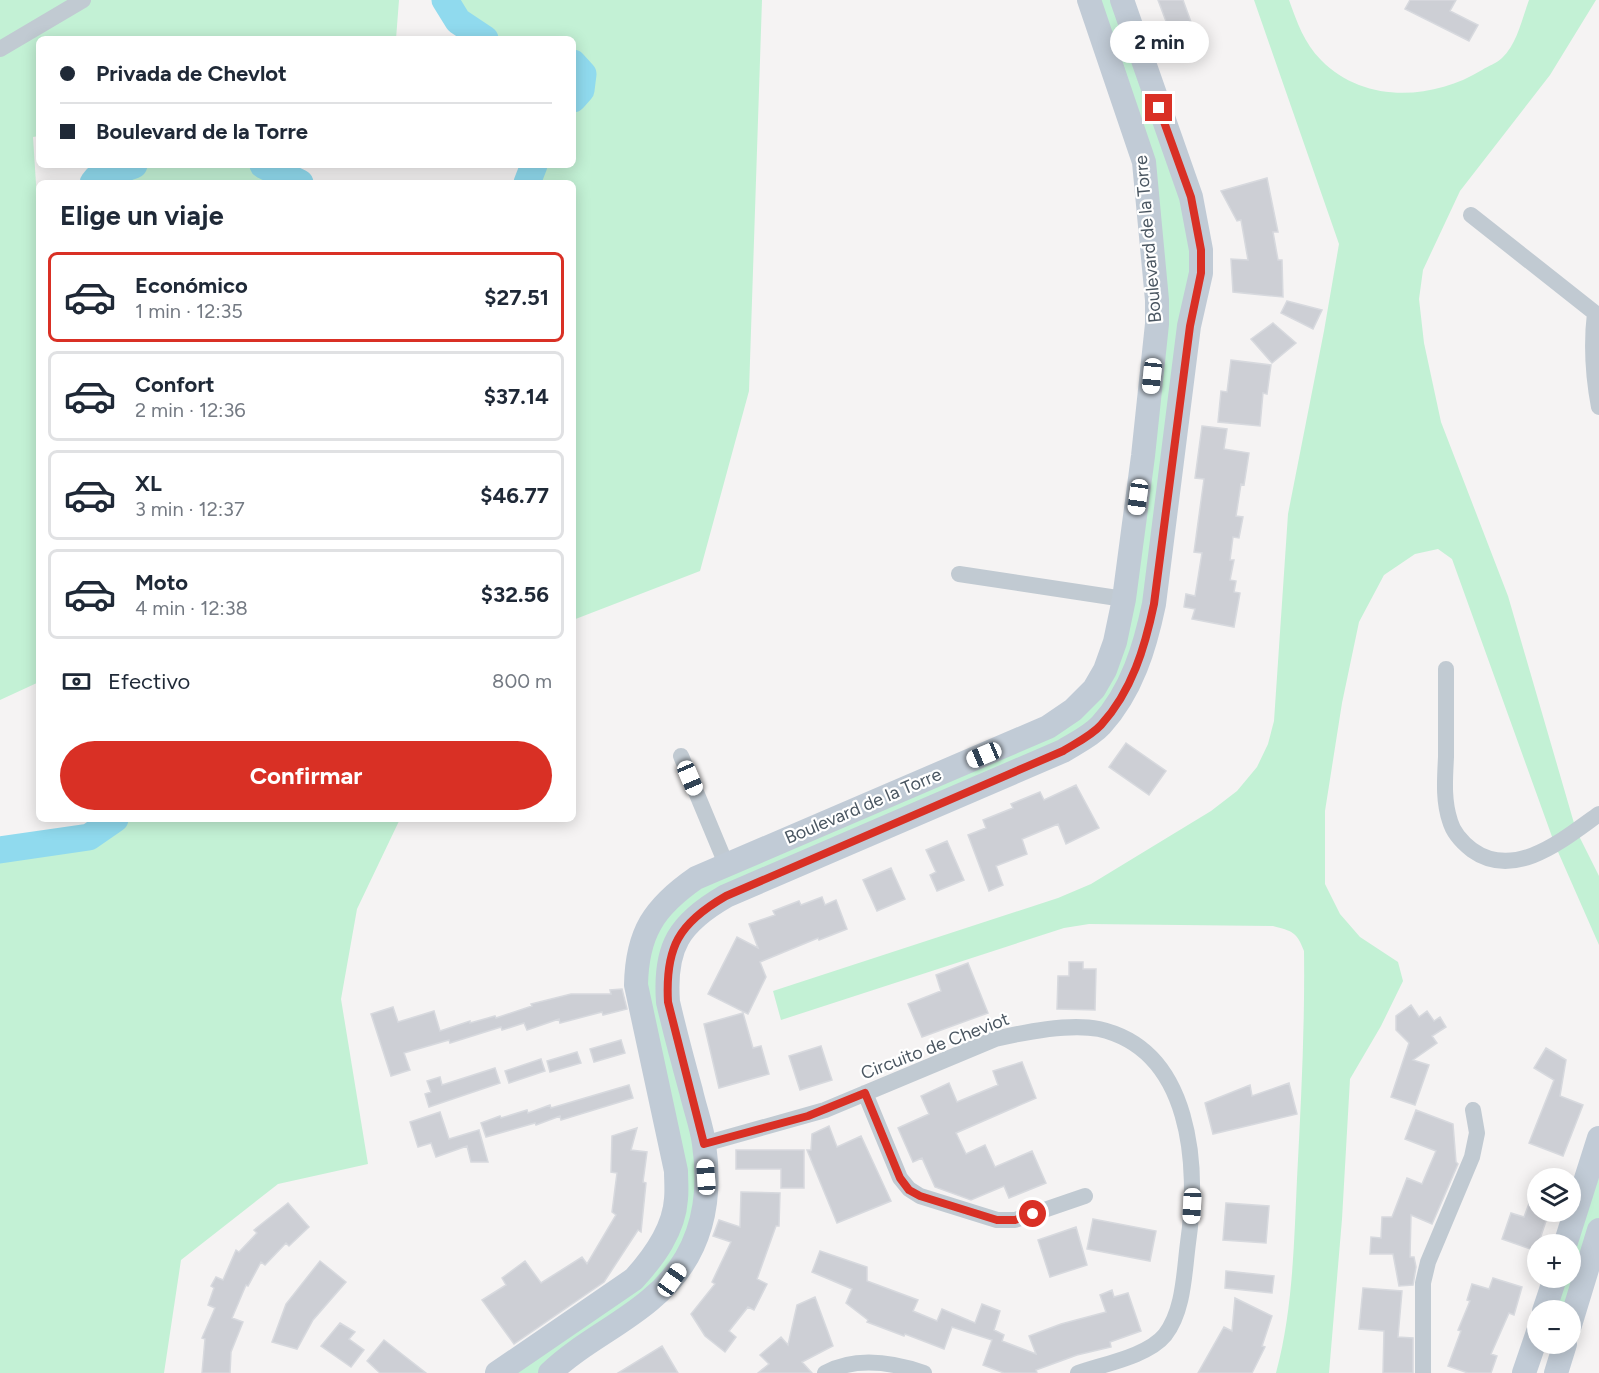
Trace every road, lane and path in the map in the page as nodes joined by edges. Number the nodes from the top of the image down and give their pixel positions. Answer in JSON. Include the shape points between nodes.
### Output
{"nodes":[{"id":1,"x":83,"y":0,"type":"edge"},
{"id":2,"x":1089,"y":0,"type":"edge"},
{"id":3,"x":1122,"y":0,"type":"edge"},
{"id":4,"x":0,"y":49,"type":"edge"},
{"id":5,"x":1174,"y":151,"type":"junction"},
{"id":6,"x":1144,"y":162,"type":"junction"},
{"id":7,"x":1471,"y":215,"type":"dead end"},
{"id":8,"x":1196,"y":297,"type":"junction"},
{"id":9,"x":1157,"y":300,"type":"junction"},
{"id":10,"x":1599,"y":407,"type":"edge"},
{"id":11,"x":958,"y":574,"type":"dead end"},
{"id":12,"x":1124,"y":599,"type":"junction"},
{"id":13,"x":1446,"y":669,"type":"dead end"},
{"id":14,"x":681,"y":756,"type":"dead end"},
{"id":15,"x":1599,"y":814,"type":"edge"},
{"id":16,"x":726,"y":864,"type":"junction"},
{"id":17,"x":865,"y":1093,"type":"junction"},
{"id":18,"x":1473,"y":1110,"type":"dead end"},
{"id":19,"x":1599,"y":1138,"type":"edge"},
{"id":20,"x":704,"y":1144,"type":"junction"},
{"id":21,"x":1085,"y":1196,"type":"dead end"},
{"id":22,"x":1599,"y":1230,"type":"edge"},
{"id":23,"x":1568,"y":1234,"type":"edge"},
{"id":24,"x":1594,"y":1268,"type":"edge"},
{"id":25,"x":1581,"y":1300,"type":"edge"},
{"id":26,"x":1530,"y":1354,"type":"edge"},
{"id":27,"x":1562,"y":1354,"type":"edge"},
{"id":28,"x":497,"y":1373,"type":"edge"},
{"id":29,"x":550,"y":1373,"type":"edge"},
{"id":30,"x":825,"y":1373,"type":"edge"},
{"id":31,"x":924,"y":1373,"type":"edge"},
{"id":32,"x":1078,"y":1373,"type":"edge"},
{"id":33,"x":1423,"y":1373,"type":"edge"},
{"id":34,"x":1524,"y":1373,"type":"edge"},
{"id":35,"x":1556,"y":1373,"type":"edge"}],
"edges":[{"from":1,"to":4,"type":"street"},
{"from":2,"to":6,"type":"street","name":"Boulevard de la Torre"},
{"from":3,"to":5,"type":"street","name":"Boulevard de la Torre"},
{"from":5,"to":6,"type":"street","via":[[1152,152]]},
{"from":5,"to":8,"type":"street","name":"Boulevard de la Torre","via":[[1191,197],[1200,241],[1201,273]]},
{"from":6,"to":9,"type":"street","name":"Boulevard de la Torre"},
{"from":7,"to":10,"type":"street","via":[[1595,313],[1592,365]]},
{"from":8,"to":9,"type":"street","via":[[1178,305]]},
{"from":8,"to":20,"type":"street","name":"Boulevard de la Torre","via":[[1154,604],[1130,683],[1100,726],[1063,751],[726,896],[703,909],[684,928],[673,948],[666,980],[668,1002]]},
{"from":9,"to":12,"type":"street","name":"Boulevard de la Torre","via":[[1154,367]]},
{"from":11,"to":12,"type":"street"},
{"from":12,"to":16,"type":"street","name":"Boulevard de la Torre","via":[[1115,642],[1094,689],[1048,727]]},
{"from":13,"to":15,"type":"street","via":[[1445,799],[1450,823],[1464,844],[1482,857],[1503,861],[1525,859],[1555,845]]},
{"from":14,"to":16,"type":"street"},
{"from":16,"to":28,"type":"street","name":"Boulevard de la Torre","via":[[675,892],[649,923],[636,966],[638,997],[676,1171],[671,1223],[634,1279]]},
{"from":17,"to":20,"type":"street","name":"Circuito de Cheviot","via":[[808,1116]]},
{"from":17,"to":21,"type":"street","via":[[900,1178],[920,1196],[997,1220],[1015,1220]]},
{"from":17,"to":32,"type":"street","name":"Circuito de Cheviot","via":[[995,1039],[1024,1032],[1098,1029],[1127,1039],[1150,1055],[1170,1082],[1188,1136],[1192,1164],[1191,1223],[1180,1299],[1175,1319],[1164,1336],[1147,1350]]},
{"from":18,"to":33,"type":"street","via":[[1477,1133],[1472,1157],[1423,1283]]},
{"from":19,"to":23,"type":"street"},
{"from":20,"to":29,"type":"street","name":"Boulevard de la Torre","via":[[705,1206],[699,1234],[688,1257],[672,1280],[649,1301]]},
{"from":22,"to":24,"type":"street"},
{"from":24,"to":25,"type":"street"},
{"from":26,"to":34,"type":"street"},
{"from":27,"to":35,"type":"street"},
{"from":30,"to":31,"type":"street","via":[[879,1362]]}]}
